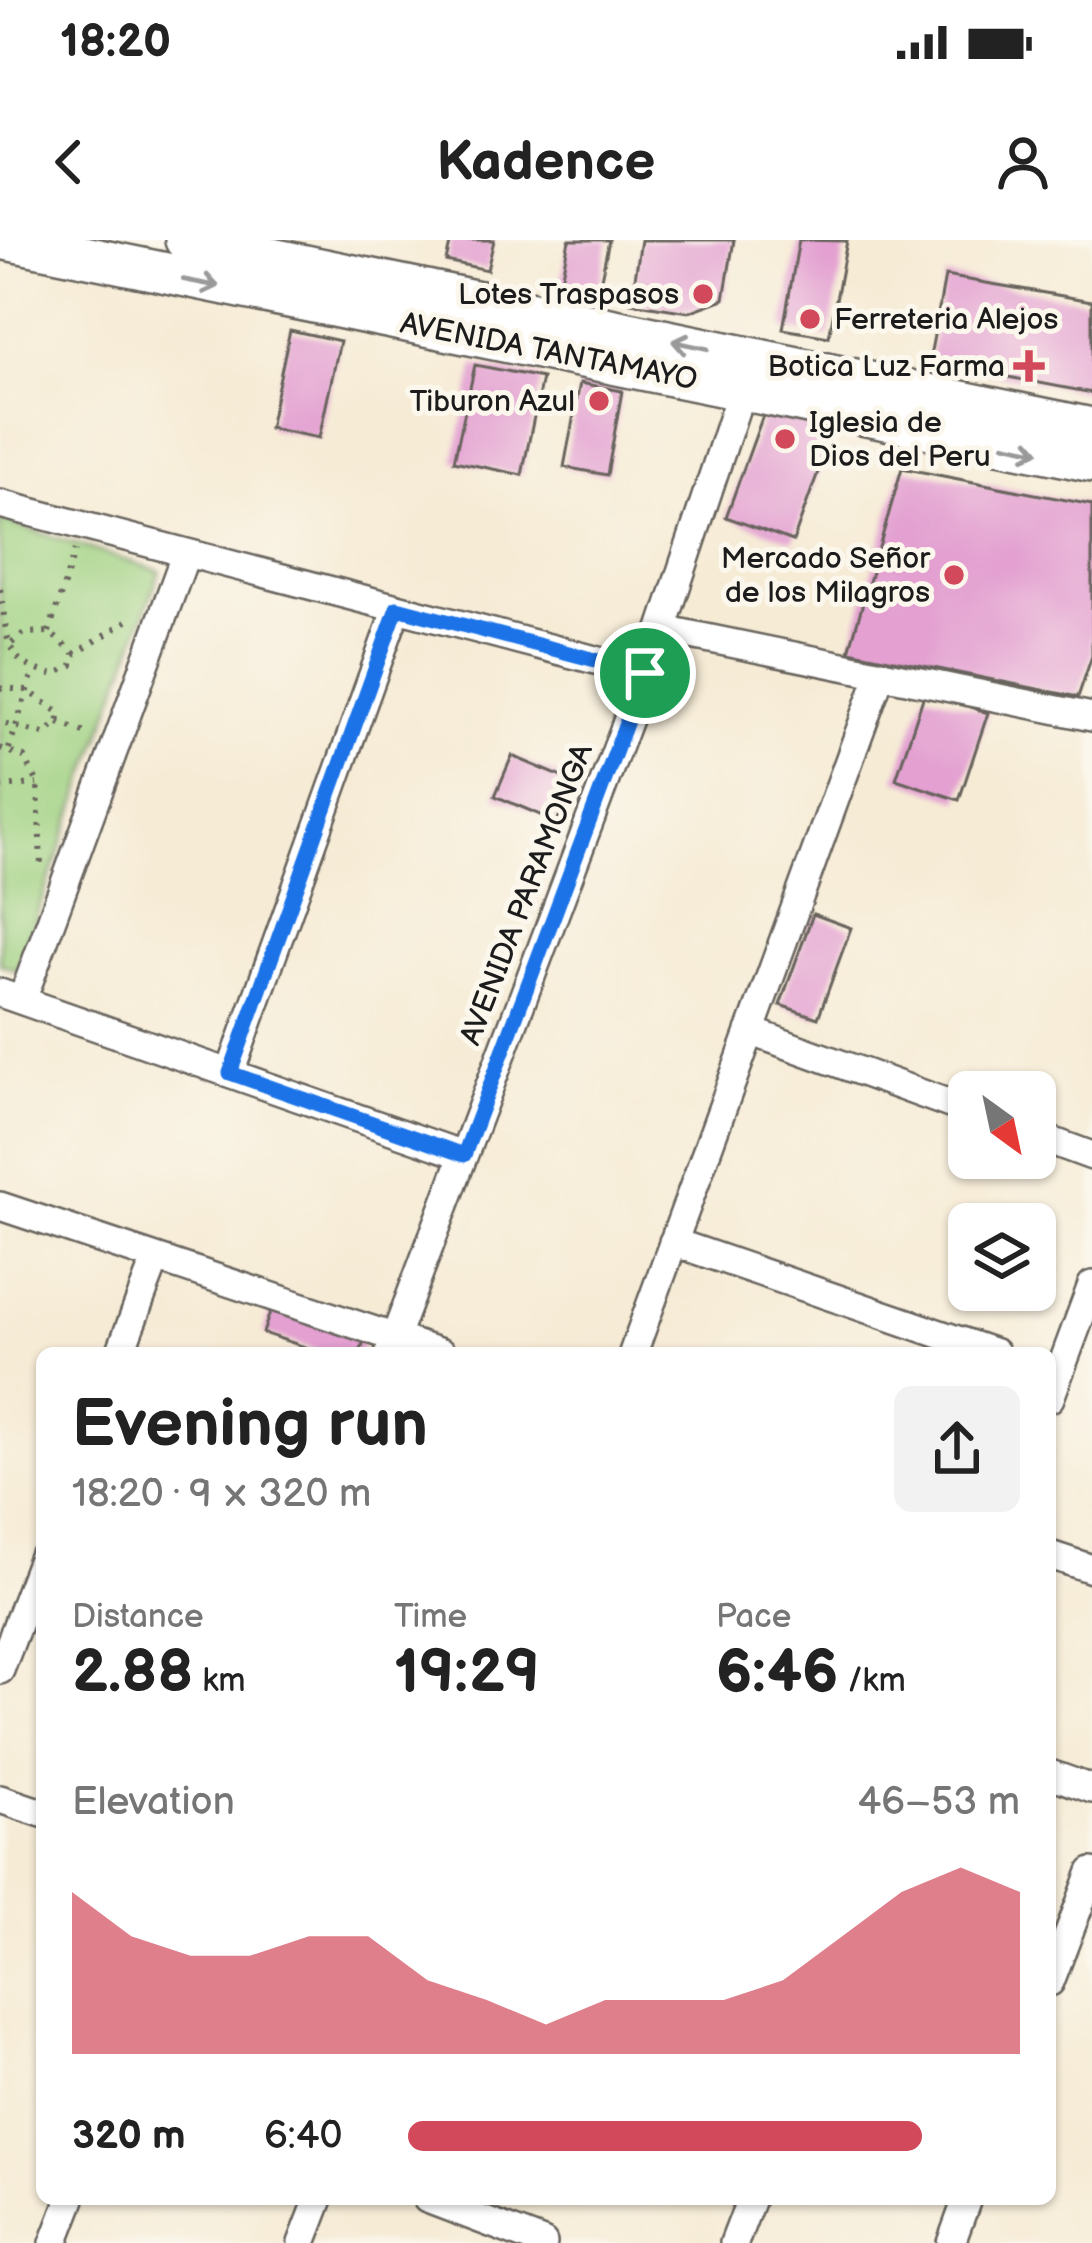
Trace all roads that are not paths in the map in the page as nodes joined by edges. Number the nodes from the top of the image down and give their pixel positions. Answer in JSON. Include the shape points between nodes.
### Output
{"nodes":[{"id":1,"x":5,"y":240,"type":"edge"},
{"id":2,"x":184,"y":240,"type":"edge"},
{"id":3,"x":747,"y":373,"type":"junction"},
{"id":4,"x":1092,"y":428,"type":"edge"},
{"id":5,"x":1092,"y":462,"type":"edge"},
{"id":6,"x":0,"y":504,"type":"edge"},
{"id":7,"x":186,"y":553,"type":"junction"},
{"id":8,"x":397,"y":608,"type":"junction"},
{"id":9,"x":662,"y":629,"type":"junction"},
{"id":10,"x":645,"y":673,"type":"junction"},
{"id":11,"x":880,"y":673,"type":"junction"},
{"id":12,"x":1092,"y":717,"type":"edge"},
{"id":13,"x":11,"y":996,"type":"edge"},
{"id":14,"x":750,"y":1031,"type":"junction"},
{"id":15,"x":230,"y":1073,"type":"junction"},
{"id":16,"x":948,"y":1103,"type":"edge"},
{"id":17,"x":1056,"y":1143,"type":"edge"},
{"id":18,"x":464,"y":1155,"type":"junction"},
{"id":19,"x":1092,"y":1156,"type":"edge"},
{"id":20,"x":0,"y":1206,"type":"edge"},
{"id":21,"x":673,"y":1242,"type":"junction"},
{"id":22,"x":156,"y":1258,"type":"junction"},
{"id":23,"x":1092,"y":1286,"type":"edge"},
{"id":24,"x":392,"y":1345,"type":"edge"},
{"id":25,"x":122,"y":1347,"type":"edge"},
{"id":26,"x":635,"y":1347,"type":"edge"},
{"id":27,"x":978,"y":1347,"type":"edge"},
{"id":28,"x":1056,"y":1375,"type":"edge"},
{"id":29,"x":1056,"y":1557,"type":"edge"},
{"id":30,"x":1092,"y":1569,"type":"edge"},
{"id":31,"x":36,"y":1575,"type":"edge"},
{"id":32,"x":0,"y":1670,"type":"edge"},
{"id":33,"x":1056,"y":1776,"type":"edge"},
{"id":34,"x":1092,"y":1789,"type":"edge"},
{"id":35,"x":0,"y":1798,"type":"edge"},
{"id":36,"x":36,"y":1811,"type":"edge"},
{"id":37,"x":1092,"y":1872,"type":"edge"},
{"id":38,"x":1056,"y":1966,"type":"edge"},
{"id":39,"x":68,"y":2205,"type":"edge"},
{"id":40,"x":317,"y":2205,"type":"edge"},
{"id":41,"x":443,"y":2205,"type":"edge"},
{"id":42,"x":749,"y":2205,"type":"edge"},
{"id":43,"x":966,"y":2205,"type":"edge"},
{"id":44,"x":54,"y":2243,"type":"edge"},
{"id":45,"x":302,"y":2243,"type":"edge"},
{"id":46,"x":543,"y":2243,"type":"edge"},
{"id":47,"x":734,"y":2243,"type":"edge"},
{"id":48,"x":951,"y":2243,"type":"edge"}],
"edges":[{"from":1,"to":3,"type":"street","name":"AVENIDA TANTAMAYO","one_way":true},
{"from":3,"to":2,"type":"street","name":"AVENIDA TANTAMAYO","one_way":true},
{"from":3,"to":4,"type":"street","name":"AVENIDA TANTAMAYO"},
{"from":3,"to":5,"type":"street","name":"AVENIDA TANTAMAYO","one_way":true},
{"from":3,"to":9,"type":"street","name":"AVENIDA PARAMONGA"},
{"from":6,"to":7,"type":"street"},
{"from":7,"to":8,"type":"street"},
{"from":7,"to":13,"type":"street"},
{"from":8,"to":10,"type":"street"},
{"from":8,"to":15,"type":"street"},
{"from":9,"to":10,"type":"street","name":"AVENIDA PARAMONGA"},
{"from":9,"to":11,"type":"street"},
{"from":10,"to":18,"type":"street","name":"AVENIDA PARAMONGA"},
{"from":11,"to":12,"type":"street"},
{"from":11,"to":14,"type":"street"},
{"from":13,"to":15,"type":"street"},
{"from":14,"to":16,"type":"street"},
{"from":14,"to":21,"type":"street"},
{"from":15,"to":18,"type":"street"},
{"from":17,"to":19,"type":"street"},
{"from":18,"to":24,"type":"street","name":"AVENIDA PARAMONGA"},
{"from":20,"to":22,"type":"street"},
{"from":21,"to":26,"type":"street"},
{"from":21,"to":27,"type":"street"},
{"from":22,"to":24,"type":"street"},
{"from":22,"to":25,"type":"street"},
{"from":23,"to":28,"type":"street"},
{"from":29,"to":30,"type":"street"},
{"from":31,"to":32,"type":"street"},
{"from":33,"to":34,"type":"street"},
{"from":35,"to":36,"type":"street"},
{"from":37,"to":38,"type":"street"},
{"from":39,"to":44,"type":"street"},
{"from":40,"to":45,"type":"street"},
{"from":41,"to":46,"type":"street"},
{"from":42,"to":47,"type":"street"},
{"from":43,"to":48,"type":"street"}]}
